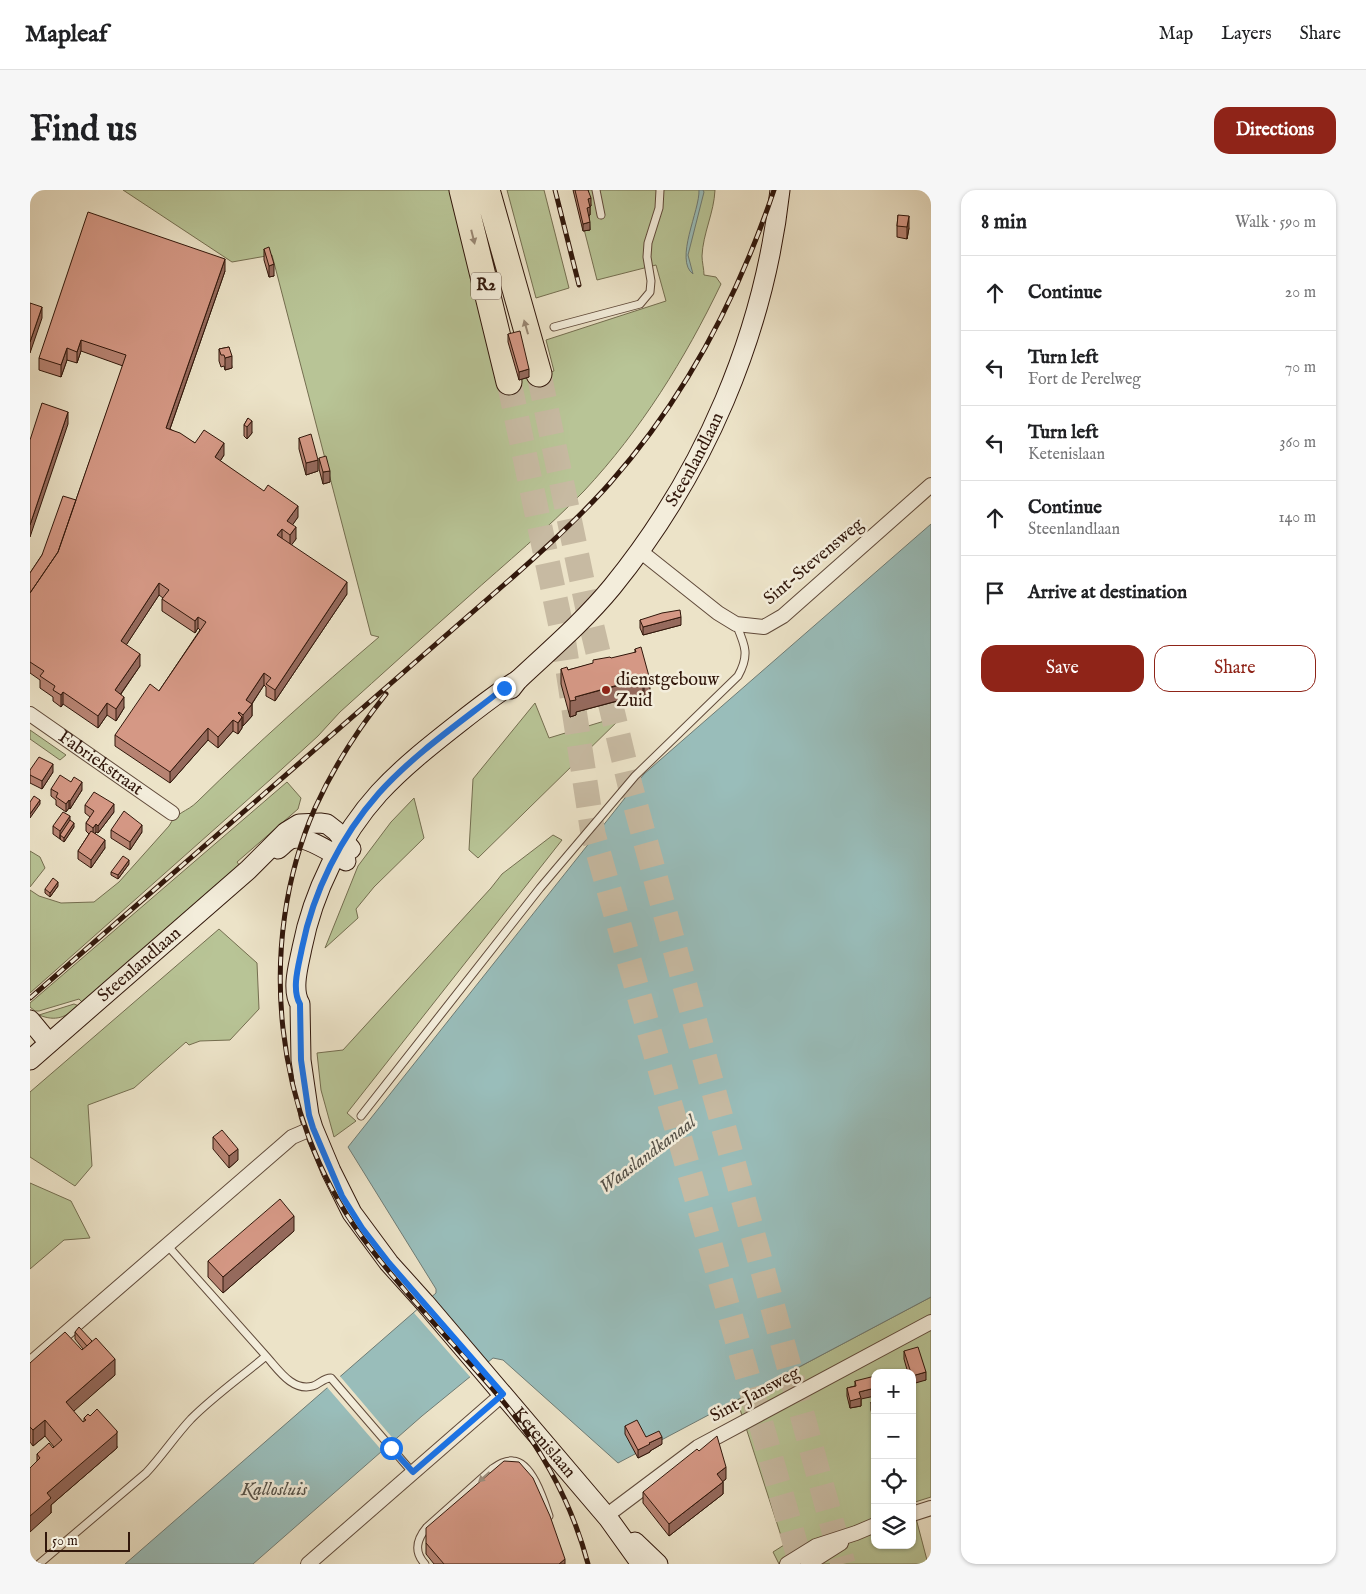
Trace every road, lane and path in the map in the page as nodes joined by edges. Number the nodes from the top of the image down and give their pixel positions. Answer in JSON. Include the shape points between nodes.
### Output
{"nodes":[{"id":1,"x":462,"y":190,"type":"edge"},
{"id":2,"x":488,"y":190,"type":"edge"},
{"id":3,"x":596,"y":190,"type":"edge"},
{"id":4,"x":660,"y":190,"type":"edge"},
{"id":5,"x":780,"y":190,"type":"edge"},
{"id":6,"x":601,"y":215,"type":"dead end"},
{"id":7,"x":554,"y":327,"type":"dead end"},
{"id":8,"x":539,"y":374,"type":"tunnel mouth"},
{"id":9,"x":509,"y":382,"type":"tunnel mouth"},
{"id":10,"x":931,"y":485,"type":"edge"},
{"id":11,"x":640,"y":551,"type":"junction"},
{"id":12,"x":736,"y":624,"type":"junction"},
{"id":13,"x":30,"y":714,"type":"edge"},
{"id":14,"x":172,"y":813,"type":"dead end"},
{"id":15,"x":344,"y":852,"type":"junction"},
{"id":16,"x":30,"y":1020,"type":"edge"},
{"id":17,"x":50,"y":1043,"type":"junction"},
{"id":18,"x":30,"y":1060,"type":"edge"},
{"id":19,"x":361,"y":1116,"type":"dead end"},
{"id":20,"x":313,"y":1128,"type":"junction"},
{"id":21,"x":167,"y":1246,"type":"junction"},
{"id":22,"x":931,"y":1322,"type":"edge"},
{"id":23,"x":266,"y":1356,"type":"junction"},
{"id":24,"x":30,"y":1364,"type":"edge"},
{"id":25,"x":503,"y":1394,"type":"junction"},
{"id":26,"x":413,"y":1472,"type":"junction"},
{"id":27,"x":931,"y":1508,"type":"edge"},
{"id":28,"x":916,"y":1513,"type":"edge"},
{"id":29,"x":607,"y":1517,"type":"junction"},
{"id":30,"x":550,"y":1519,"type":"edge"},
{"id":31,"x":871,"y":1527,"type":"edge"},
{"id":32,"x":856,"y":1533,"type":"junction"},
{"id":33,"x":39,"y":1564,"type":"edge"},
{"id":34,"x":308,"y":1564,"type":"edge"},
{"id":35,"x":424,"y":1564,"type":"edge"},
{"id":36,"x":641,"y":1564,"type":"edge"},
{"id":37,"x":658,"y":1564,"type":"edge"},
{"id":38,"x":787,"y":1564,"type":"edge"},
{"id":39,"x":808,"y":1564,"type":"edge"}],
"edges":[{"from":1,"to":9,"type":"highway","number":"R2","one_way":true},
{"from":8,"to":2,"type":"highway","number":"R2","one_way":true},
{"from":3,"to":6,"type":"lane"},
{"from":4,"to":7,"type":"lane","via":[[659,208],[646,257],[650,292],[640,304]]},
{"from":5,"to":11,"type":"main road","name":"Steenlandlaan","via":[[766,271],[733,379],[695,464]]},
{"from":10,"to":12,"type":"street","name":"Sint-Stevensweg","via":[[783,616],[764,627]]},
{"from":11,"to":12,"type":"street","name":"Sint-Stevensweg"},
{"from":11,"to":15,"type":"main road","name":"Steenlandlaan","via":[[580,622],[507,694],[401,788]]},
{"from":12,"to":19,"type":"lane","via":[[744,643],[746,663],[738,676],[635,776],[540,888]]},
{"from":13,"to":14,"type":"street","name":"Fabriekstraat"},
{"from":15,"to":17,"type":"main road","name":"Steenlandlaan","via":[[299,838],[291,839],[248,870]]},
{"from":15,"to":20,"type":"main road","name":"Ketenislaan","via":[[317,897],[298,967],[296,998],[300,1004],[303,1081]]},
{"from":16,"to":17,"type":"main road"},
{"from":17,"to":18,"type":"main road","name":"Steenlandlaan"},
{"from":20,"to":21,"type":"street","via":[[292,1137]]},
{"from":20,"to":25,"type":"main road","name":"Ketenislaan","via":[[352,1213],[389,1263]]},
{"from":21,"to":23,"type":"lane"},
{"from":21,"to":24,"type":"street"},
{"from":22,"to":29,"type":"street","name":"Sint-Jansweg","via":[[698,1447]]},
{"from":23,"to":26,"type":"lane","via":[[289,1381],[297,1385],[315,1386],[331,1378]]},
{"from":23,"to":33,"type":"lane","via":[[193,1417],[146,1473]]},
{"from":25,"to":26,"type":"street"},
{"from":25,"to":29,"type":"main road","name":"Ketenislaan"},
{"from":26,"to":34,"type":"street"},
{"from":27,"to":28,"type":"street"},
{"from":29,"to":36,"type":"main road","name":"Ketenislaan"},
{"from":29,"to":37,"type":"main road","name":"Ketenislaan"},
{"from":30,"to":35,"type":"lane","one_way":true,"via":[[542,1492],[526,1468],[513,1460],[502,1463],[420,1535],[417,1551]]},
{"from":31,"to":32,"type":"street"},
{"from":32,"to":38,"type":"street","via":[[816,1546]]},
{"from":32,"to":39,"type":"street"}]}
